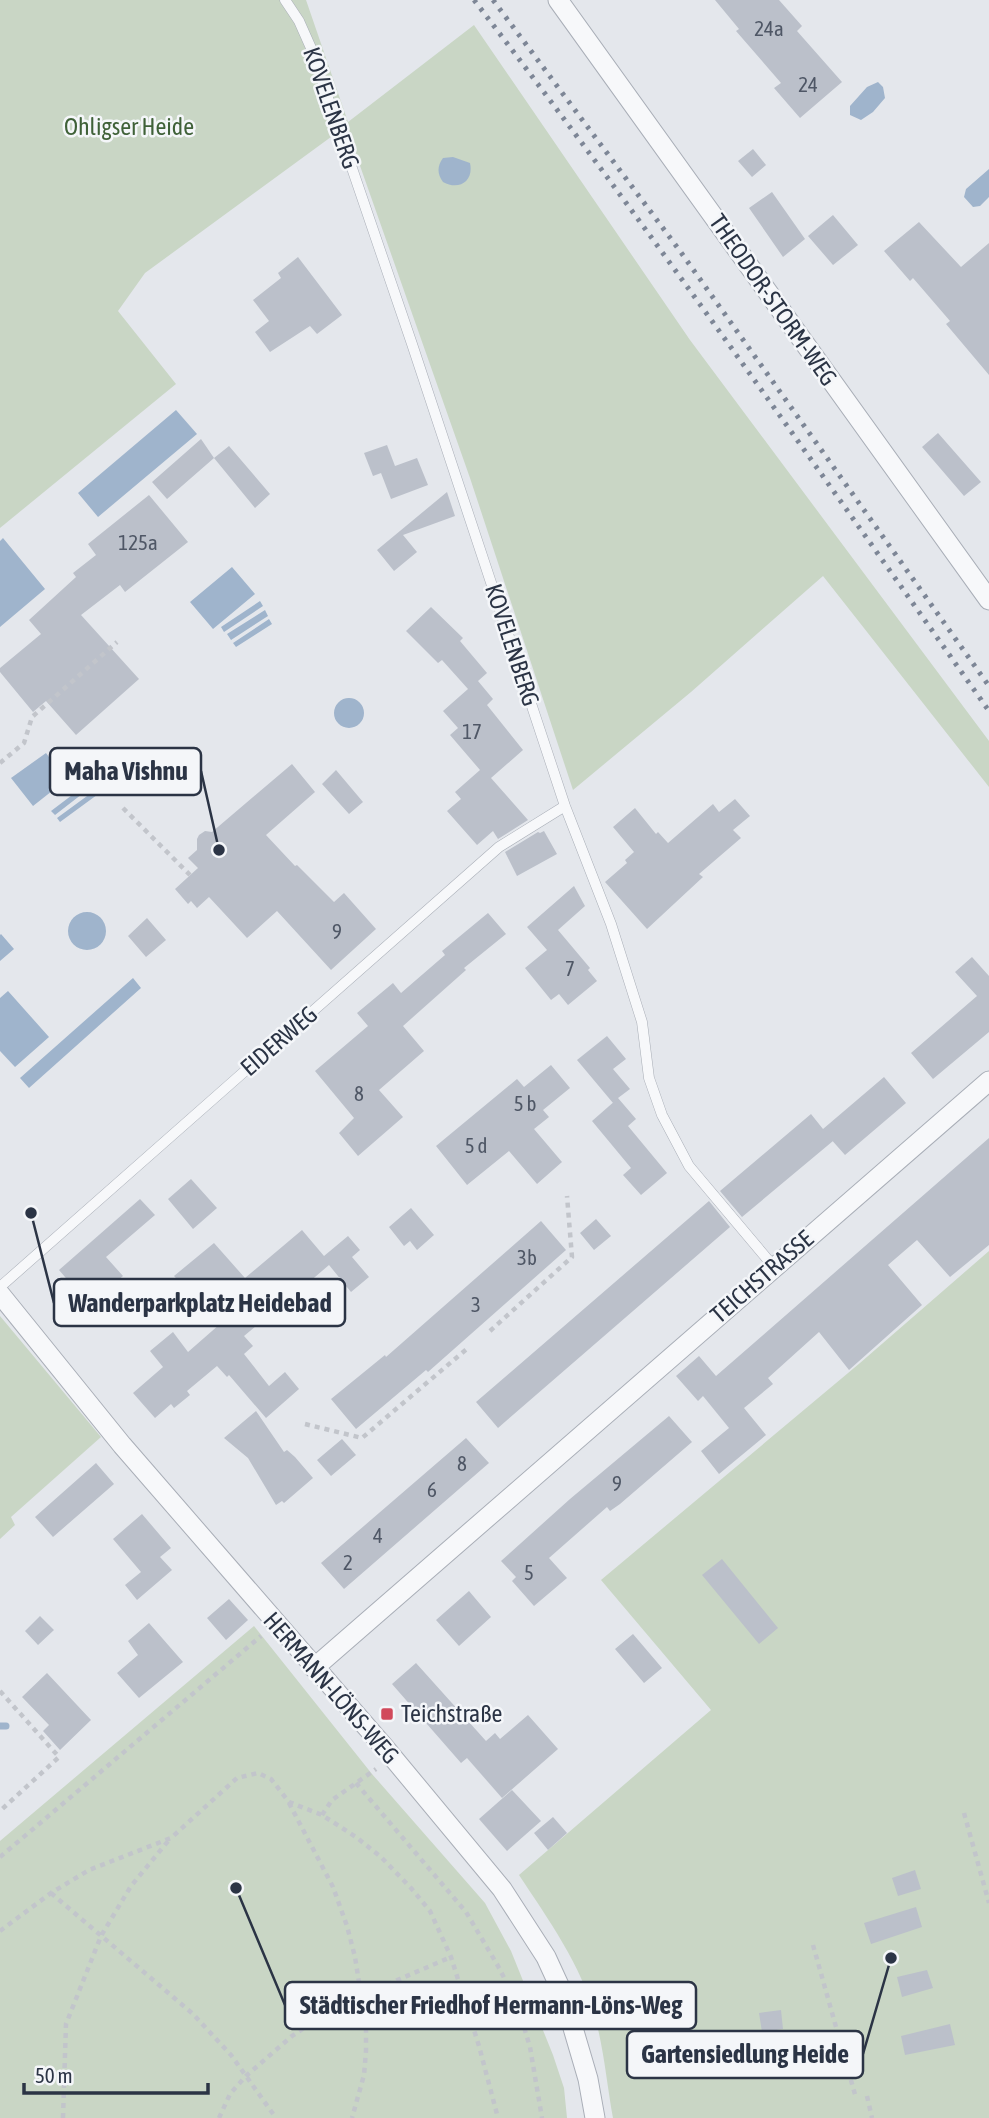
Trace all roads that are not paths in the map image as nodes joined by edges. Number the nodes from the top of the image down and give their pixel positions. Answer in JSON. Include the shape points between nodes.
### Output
{"nodes":[{"id":1,"x":285,"y":0,"type":"edge"},
{"id":2,"x":558,"y":0,"type":"edge"},
{"id":3,"x":989,"y":600,"type":"edge"},
{"id":4,"x":565,"y":806,"type":"junction"},
{"id":5,"x":989,"y":1081,"type":"edge"},
{"id":6,"x":775,"y":1267,"type":"junction"},
{"id":7,"x":0,"y":1287,"type":"edge"},
{"id":8,"x":0,"y":1294,"type":"edge"},
{"id":9,"x":314,"y":1668,"type":"junction"},
{"id":10,"x":595,"y":2118,"type":"edge"}],
"edges":[{"from":1,"to":4,"type":"lane","name":"KOVELENBERG","via":[[316,61]]},
{"from":2,"to":3,"type":"street","name":"THEODOR-STORM-WEG"},
{"from":4,"to":6,"type":"lane","name":"KOVELENBERG","via":[[611,923],[642,1022],[649,1078],[662,1115],[690,1166]]},
{"from":4,"to":7,"type":"lane","name":"EIDERWEG","via":[[499,847]]},
{"from":5,"to":6,"type":"street","name":"TEICHSTRASSE"},
{"from":6,"to":9,"type":"street","name":"TEICHSTRASSE"},
{"from":8,"to":9,"type":"street","name":"HERMANN-LÖNS-WEG","via":[[122,1445]]},
{"from":9,"to":10,"type":"street","name":"HERMANN-LÖNS-WEG","via":[[526,1923],[563,1994]]}]}
